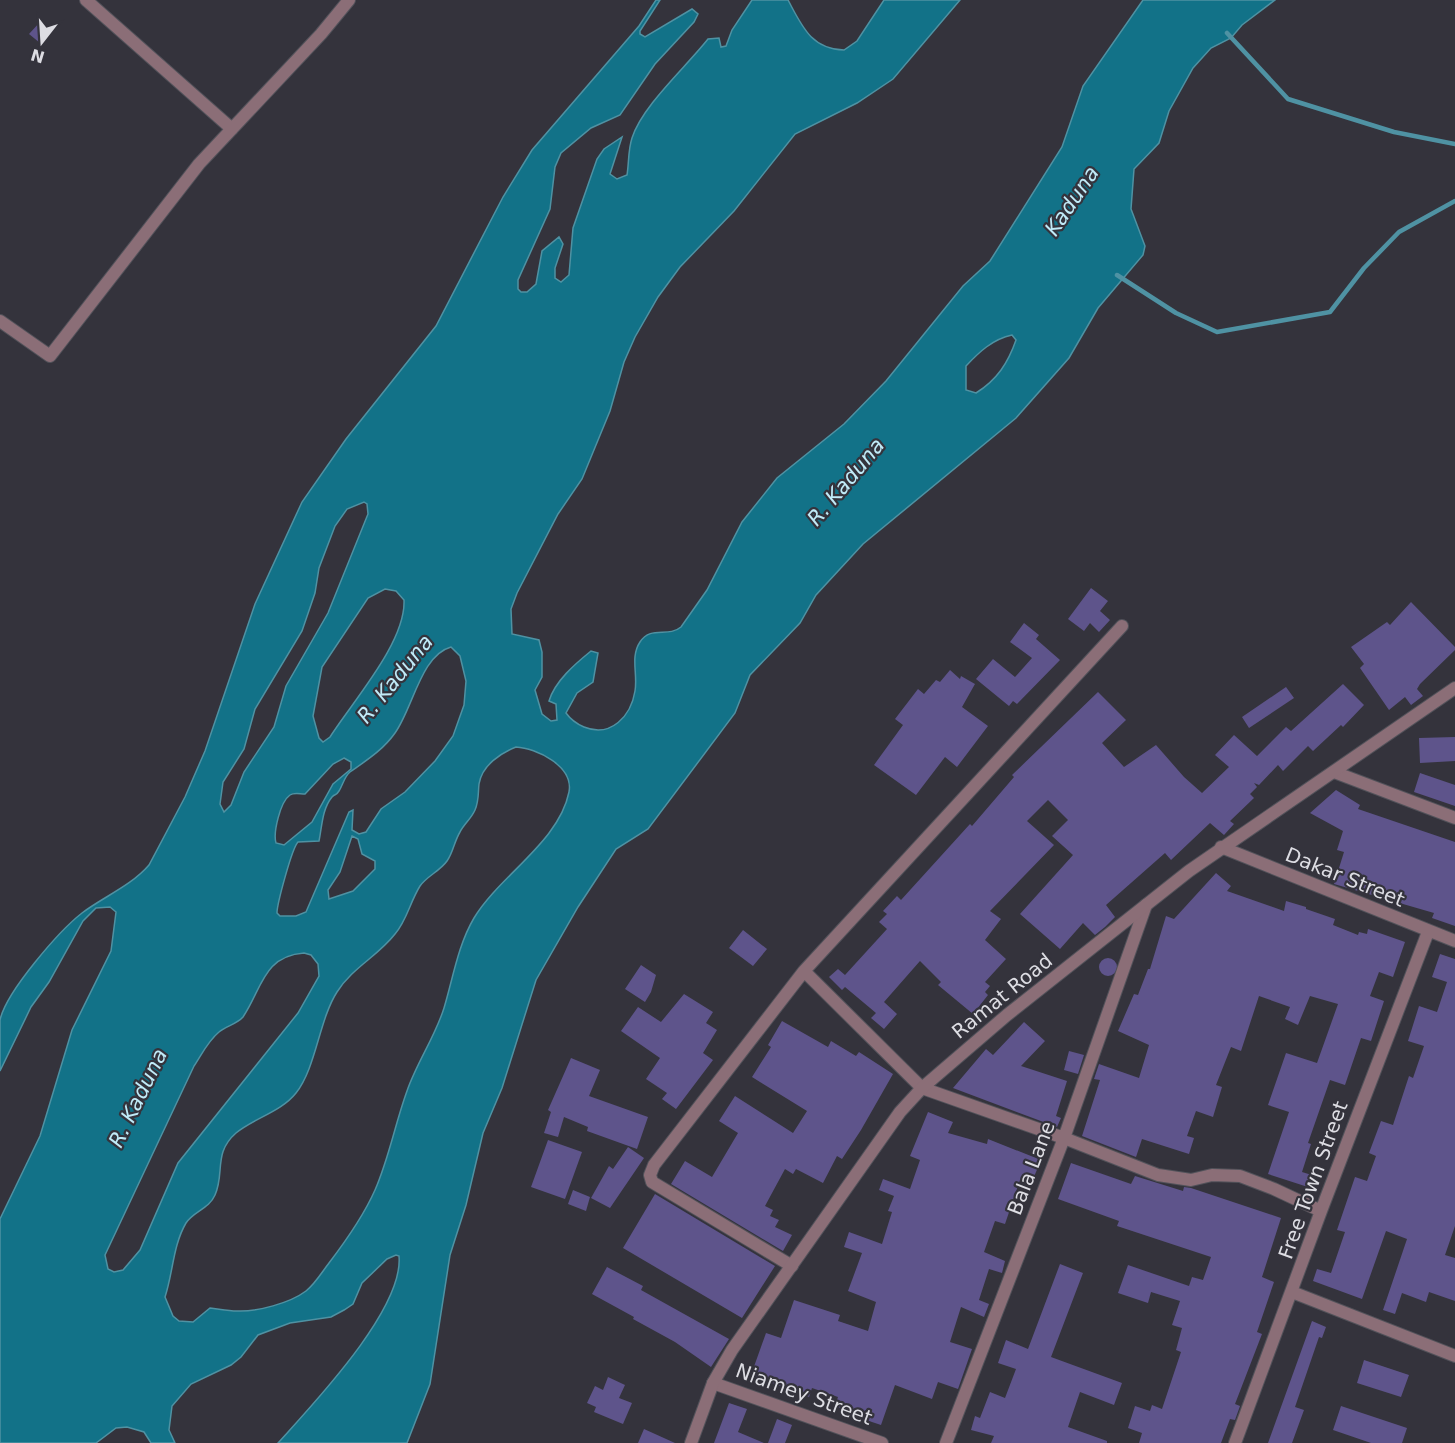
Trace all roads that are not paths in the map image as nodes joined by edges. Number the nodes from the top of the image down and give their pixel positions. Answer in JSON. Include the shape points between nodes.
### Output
{"nodes":[{"id":1,"x":86,"y":0,"type":"edge"},
{"id":2,"x":349,"y":0,"type":"edge"},
{"id":3,"x":232,"y":129,"type":"junction"},
{"id":4,"x":0,"y":321,"type":"edge"},
{"id":5,"x":1122,"y":626,"type":"dead end"},
{"id":6,"x":1455,"y":687,"type":"edge"},
{"id":7,"x":1334,"y":772,"type":"junction"},
{"id":8,"x":1455,"y":818,"type":"edge"},
{"id":9,"x":1221,"y":848,"type":"junction"},
{"id":10,"x":1146,"y":905,"type":"junction"},
{"id":11,"x":1428,"y":932,"type":"junction"},
{"id":12,"x":1455,"y":941,"type":"edge"},
{"id":13,"x":804,"y":970,"type":"junction"},
{"id":14,"x":922,"y":1089,"type":"junction"},
{"id":15,"x":1064,"y":1138,"type":"junction"},
{"id":16,"x":1321,"y":1211,"type":"junction"},
{"id":17,"x":792,"y":1266,"type":"junction"},
{"id":18,"x":1292,"y":1292,"type":"junction"},
{"id":19,"x":1455,"y":1356,"type":"edge"},
{"id":20,"x":713,"y":1383,"type":"junction"},
{"id":21,"x":691,"y":1443,"type":"edge"},
{"id":22,"x":882,"y":1443,"type":"edge"},
{"id":23,"x":946,"y":1443,"type":"edge"},
{"id":24,"x":1235,"y":1443,"type":"edge"}],
"edges":[{"from":1,"to":3,"type":"street"},
{"from":2,"to":3,"type":"street"},
{"from":3,"to":4,"type":"street","via":[[199,164],[51,356]]},
{"from":5,"to":13,"type":"street"},
{"from":6,"to":7,"type":"street","name":"Ramat Road"},
{"from":7,"to":8,"type":"street"},
{"from":7,"to":9,"type":"street","name":"Ramat Road"},
{"from":9,"to":10,"type":"street","name":"Ramat Road"},
{"from":9,"to":11,"type":"street","name":"Dakar Street"},
{"from":10,"to":14,"type":"street","name":"Ramat Road","via":[[1006,1015]]},
{"from":10,"to":15,"type":"street","name":"Bala Lane"},
{"from":11,"to":12,"type":"street","name":"Dakar Street"},
{"from":11,"to":16,"type":"street","name":"Free Town Street"},
{"from":13,"to":14,"type":"street"},
{"from":13,"to":17,"type":"street","via":[[650,1174],[652,1182]]},
{"from":14,"to":15,"type":"street"},
{"from":14,"to":17,"type":"street","name":"Ramat Road","via":[[900,1112]]},
{"from":15,"to":16,"type":"street","via":[[1158,1175],[1191,1180],[1212,1175],[1240,1176]]},
{"from":15,"to":23,"type":"street","name":"Bala Lane"},
{"from":16,"to":18,"type":"street","name":"Free Town Street"},
{"from":17,"to":20,"type":"street","name":"Ramat Road"},
{"from":18,"to":19,"type":"street"},
{"from":18,"to":24,"type":"street","name":"Free Town Street"},
{"from":20,"to":21,"type":"street","name":"Ramat Road"},
{"from":20,"to":22,"type":"street","name":"Niamey Street"}]}
